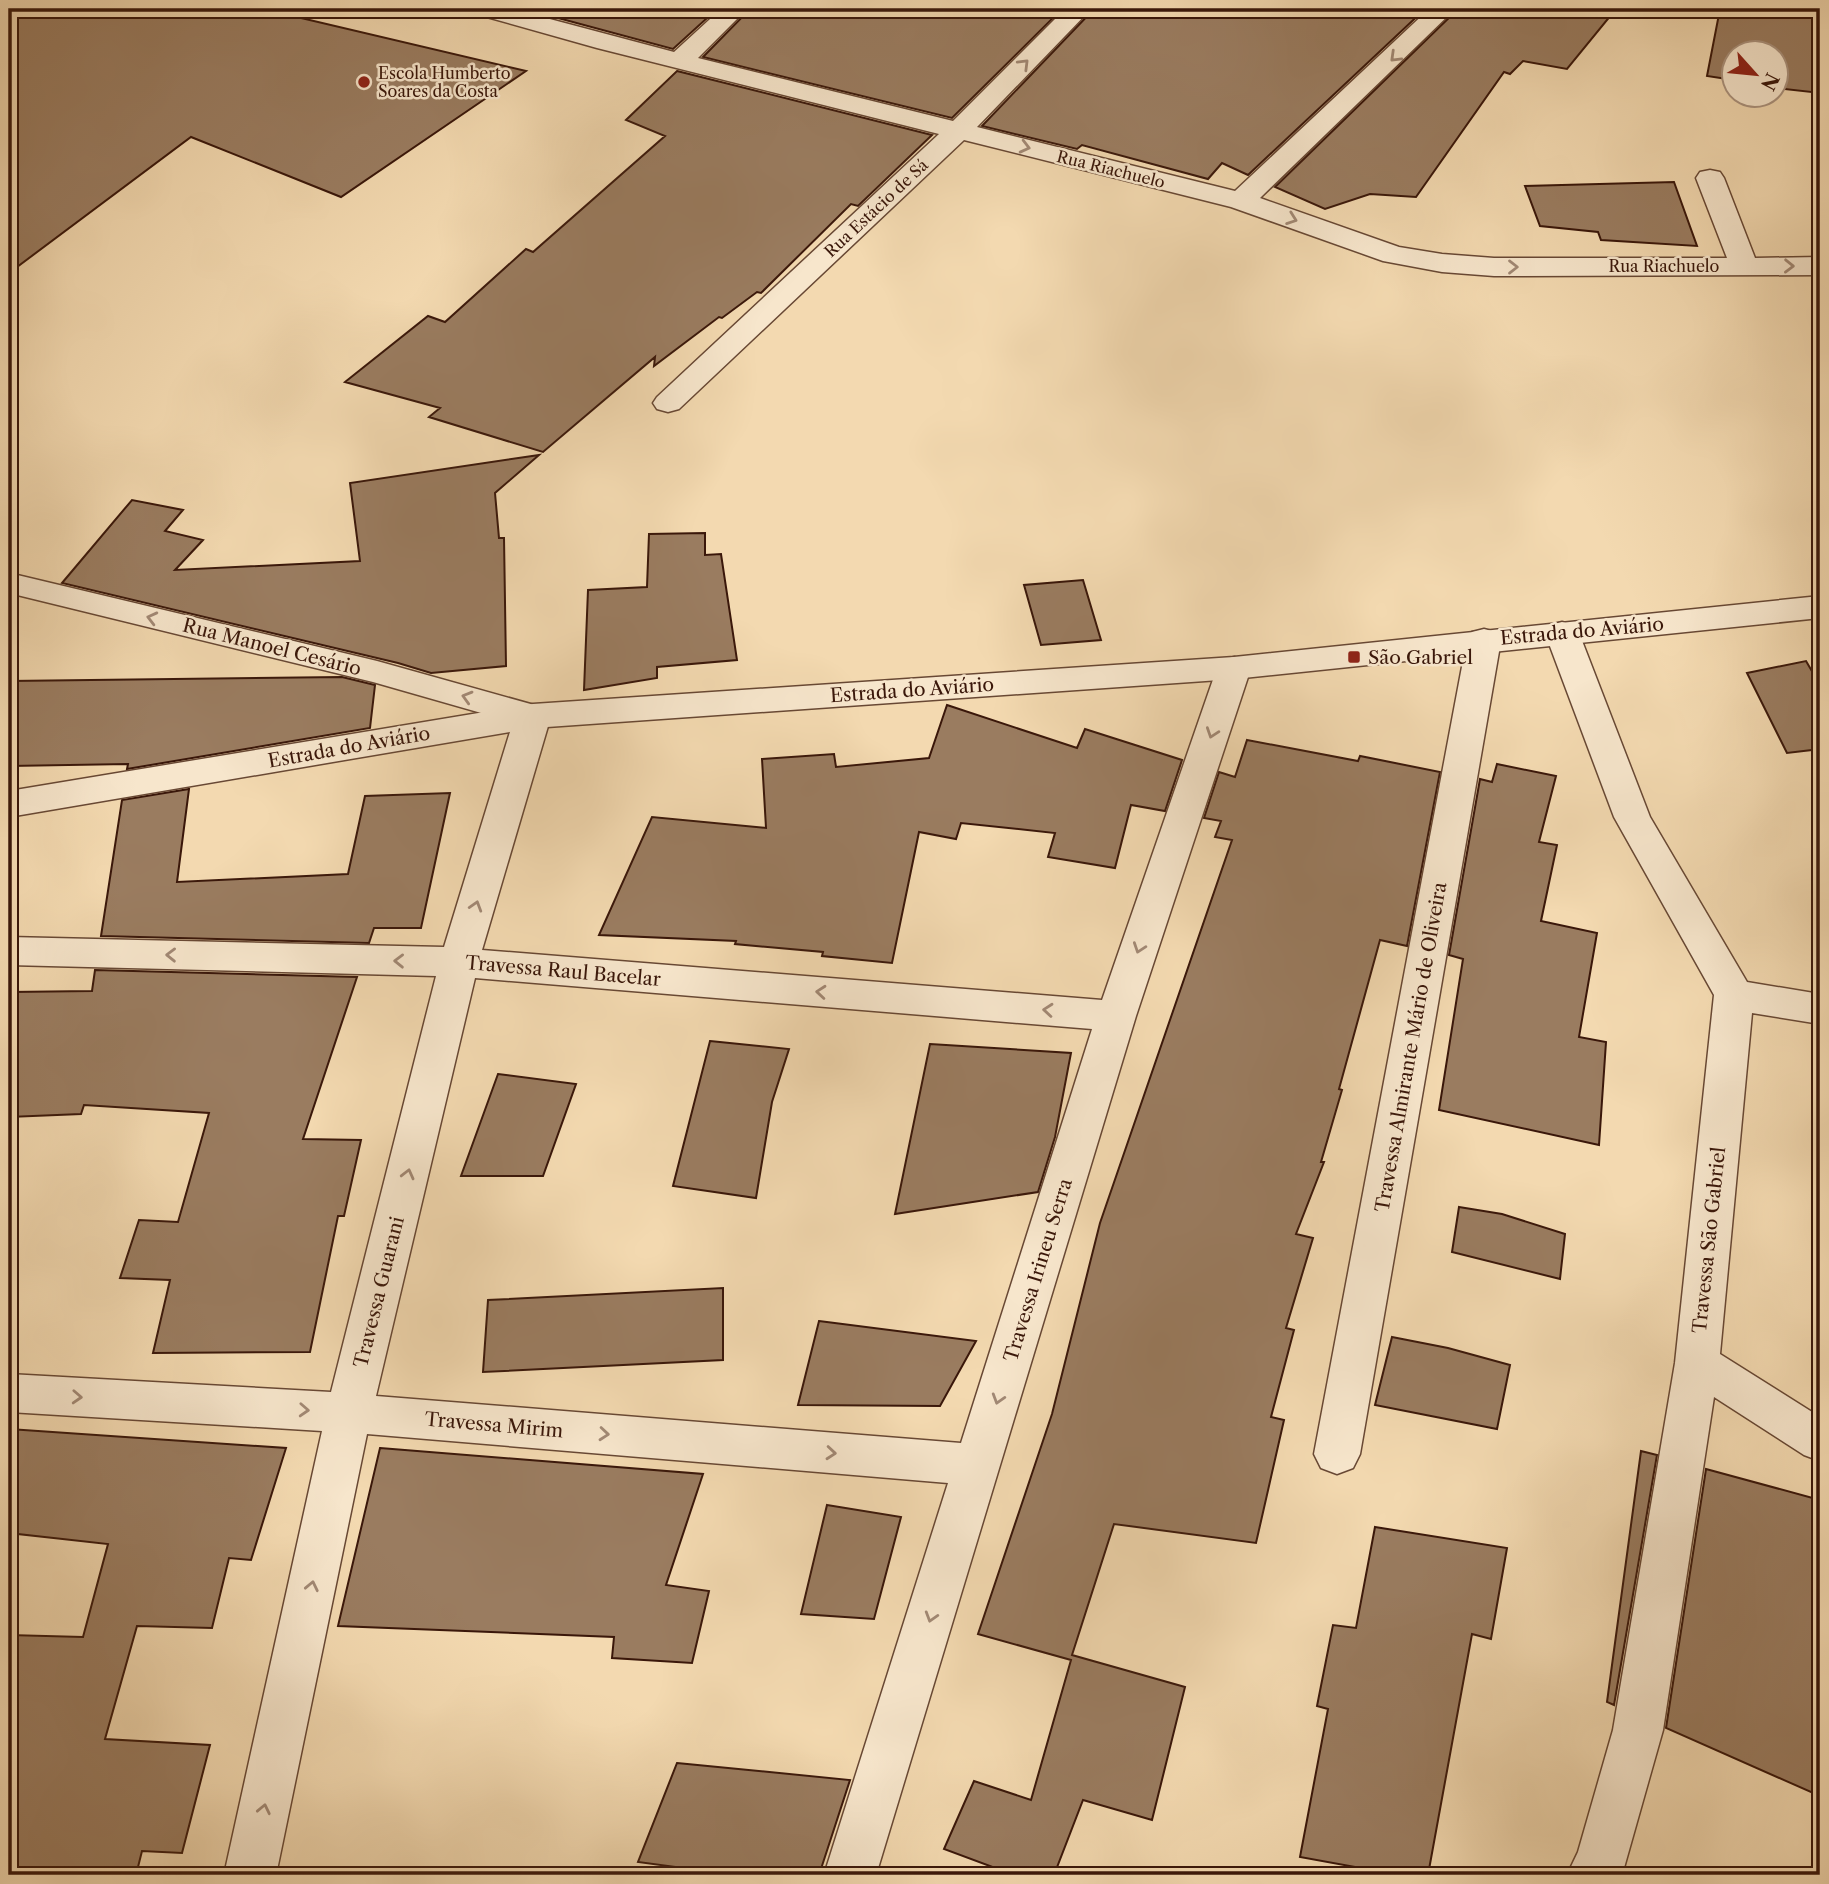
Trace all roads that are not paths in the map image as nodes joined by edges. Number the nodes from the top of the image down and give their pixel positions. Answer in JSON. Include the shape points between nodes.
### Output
{"nodes":[{"id":1,"x":485,"y":9,"type":"edge"},
{"id":2,"x":735,"y":9,"type":"edge"},
{"id":3,"x":1079,"y":9,"type":"edge"},
{"id":4,"x":1443,"y":9,"type":"edge"},
{"id":5,"x":680,"y":61,"type":"junction"},
{"id":6,"x":959,"y":130,"type":"junction"},
{"id":7,"x":1710,"y":178,"type":"dead end"},
{"id":8,"x":1241,"y":201,"type":"junction"},
{"id":9,"x":1744,"y":266,"type":"junction"},
{"id":10,"x":1820,"y":266,"type":"edge"},
{"id":11,"x":668,"y":403,"type":"dead end"},
{"id":12,"x":9,"y":583,"type":"edge"},
{"id":13,"x":1820,"y":607,"type":"edge"},
{"id":14,"x":1562,"y":634,"type":"junction"},
{"id":15,"x":1484,"y":640,"type":"junction"},
{"id":16,"x":1234,"y":668,"type":"junction"},
{"id":17,"x":533,"y":716,"type":"junction"},
{"id":18,"x":9,"y":804,"type":"edge"},
{"id":19,"x":9,"y":951,"type":"edge"},
{"id":20,"x":459,"y":962,"type":"junction"},
{"id":21,"x":1734,"y":995,"type":"junction"},
{"id":22,"x":1820,"y":1009,"type":"edge"},
{"id":23,"x":1116,"y":1016,"type":"junction"},
{"id":24,"x":1697,"y":1363,"type":"junction"},
{"id":25,"x":9,"y":1393,"type":"edge"},
{"id":26,"x":349,"y":1413,"type":"junction"},
{"id":27,"x":1820,"y":1441,"type":"edge"},
{"id":28,"x":1337,"y":1454,"type":"dead end"},
{"id":29,"x":978,"y":1465,"type":"junction"},
{"id":30,"x":250,"y":1875,"type":"edge"},
{"id":31,"x":850,"y":1875,"type":"edge"},
{"id":32,"x":1593,"y":1875,"type":"edge"}],
"edges":[{"from":1,"to":5,"type":"street","name":"Rua Riachuelo"},
{"from":2,"to":5,"type":"street"},
{"from":6,"to":3,"type":"street","name":"Rua Estácio de Sá","one_way":true},
{"from":4,"to":8,"type":"street","one_way":true},
{"from":5,"to":6,"type":"street","name":"Rua Riachuelo"},
{"from":6,"to":8,"type":"street","name":"Rua Riachuelo","one_way":true},
{"from":6,"to":11,"type":"street","name":"Rua Estácio de Sá"},
{"from":7,"to":9,"type":"street","name":"Rua Riachuelo"},
{"from":8,"to":9,"type":"street","name":"Rua Riachuelo","one_way":true,"via":[[1393,256],[1442,263]]},
{"from":9,"to":10,"type":"street","name":"Rua Riachuelo","one_way":true},
{"from":17,"to":12,"type":"street","name":"Rua Manoel Cesário","one_way":true,"via":[[377,672]]},
{"from":13,"to":14,"type":"street","name":"Estrada do Aviário"},
{"from":14,"to":15,"type":"street","name":"Estrada do Aviário"},
{"from":14,"to":21,"type":"street","via":[[1632,817]]},
{"from":15,"to":16,"type":"street","name":"Estrada do Aviário"},
{"from":15,"to":28,"type":"street","name":"Travessa Almirante Mário de Oliveira"},
{"from":16,"to":17,"type":"street","name":"Estrada do Aviário"},
{"from":16,"to":23,"type":"street","name":"Travessa Irineu Serra","one_way":true},
{"from":17,"to":18,"type":"street","name":"Estrada do Aviário"},
{"from":20,"to":17,"type":"street","name":"Travessa Guarani","one_way":true},
{"from":20,"to":19,"type":"street","name":"Travessa Raul Bacelar","one_way":true},
{"from":23,"to":20,"type":"street","name":"Travessa Raul Bacelar","one_way":true},
{"from":26,"to":20,"type":"street","name":"Travessa Guarani","one_way":true},
{"from":21,"to":22,"type":"street"},
{"from":21,"to":24,"type":"street","name":"Travessa São Gabriel"},
{"from":23,"to":29,"type":"street","name":"Travessa Irineu Serra","one_way":true},
{"from":24,"to":27,"type":"street"},
{"from":24,"to":32,"type":"street","name":"Travessa São Gabriel","via":[[1638,1730],[1600,1865]]},
{"from":25,"to":26,"type":"street","name":"Travessa Mirim","one_way":true},
{"from":26,"to":29,"type":"street","name":"Travessa Mirim","one_way":true},
{"from":30,"to":26,"type":"street","name":"Travessa Guarani","one_way":true},
{"from":29,"to":31,"type":"street","name":"Travessa Irineu Serra","one_way":true}]}
